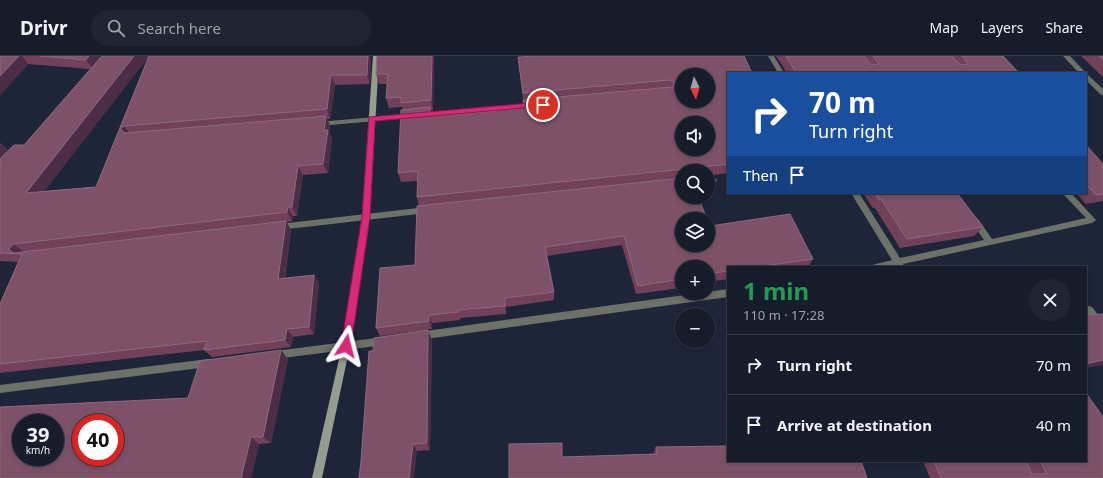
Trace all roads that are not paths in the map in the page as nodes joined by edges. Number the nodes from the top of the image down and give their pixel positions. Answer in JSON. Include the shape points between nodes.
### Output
{"nodes":[{"id":1,"x":376,"y":56,"type":"edge"},
{"id":2,"x":771,"y":56,"type":"edge"},
{"id":3,"x":1066,"y":56,"type":"edge"},
{"id":4,"x":780,"y":72,"type":"edge"},
{"id":5,"x":1082,"y":72,"type":"edge"},
{"id":6,"x":1087,"y":77,"type":"edge"},
{"id":7,"x":1103,"y":92,"type":"edge"},
{"id":8,"x":543,"y":105,"type":"edge"},
{"id":9,"x":372,"y":119,"type":"junction"},
{"id":10,"x":310,"y":124,"type":"edge"},
{"id":11,"x":857,"y":194,"type":"edge"},
{"id":12,"x":1067,"y":194,"type":"edge"},
{"id":13,"x":437,"y":209,"type":"edge"},
{"id":14,"x":968,"y":212,"type":"edge"},
{"id":15,"x":366,"y":217,"type":"junction"},
{"id":16,"x":271,"y":228,"type":"edge"},
{"id":17,"x":990,"y":242,"type":"junction"},
{"id":18,"x":900,"y":264,"type":"edge"},
{"id":19,"x":883,"y":266,"type":"edge"},
{"id":20,"x":727,"y":293,"type":"edge"},
{"id":21,"x":1090,"y":310,"type":"dead end"},
{"id":22,"x":1103,"y":326,"type":"edge"},
{"id":23,"x":408,"y":338,"type":"edge"},
{"id":24,"x":393,"y":340,"type":"edge"},
{"id":25,"x":346,"y":346,"type":"junction"},
{"id":26,"x":267,"y":356,"type":"edge"},
{"id":27,"x":220,"y":362,"type":"edge"},
{"id":28,"x":0,"y":389,"type":"edge"},
{"id":29,"x":317,"y":478,"type":"edge"}],
"edges":[{"from":1,"to":9,"type":"street"},
{"from":2,"to":4,"type":"street"},
{"from":3,"to":5,"type":"street"},
{"from":6,"to":7,"type":"street"},
{"from":8,"to":9,"type":"street"},
{"from":9,"to":10,"type":"street"},
{"from":9,"to":15,"type":"street"},
{"from":11,"to":18,"type":"street"},
{"from":12,"to":17,"type":"street","via":[[1092,220]]},
{"from":13,"to":15,"type":"street"},
{"from":14,"to":17,"type":"street"},
{"from":15,"to":16,"type":"street"},
{"from":15,"to":25,"type":"street"},
{"from":17,"to":18,"type":"street"},
{"from":18,"to":19,"type":"street"},
{"from":20,"to":23,"type":"street"},
{"from":21,"to":22,"type":"street"},
{"from":24,"to":25,"type":"street"},
{"from":25,"to":26,"type":"street"},
{"from":25,"to":29,"type":"street"},
{"from":27,"to":28,"type":"street"}]}
